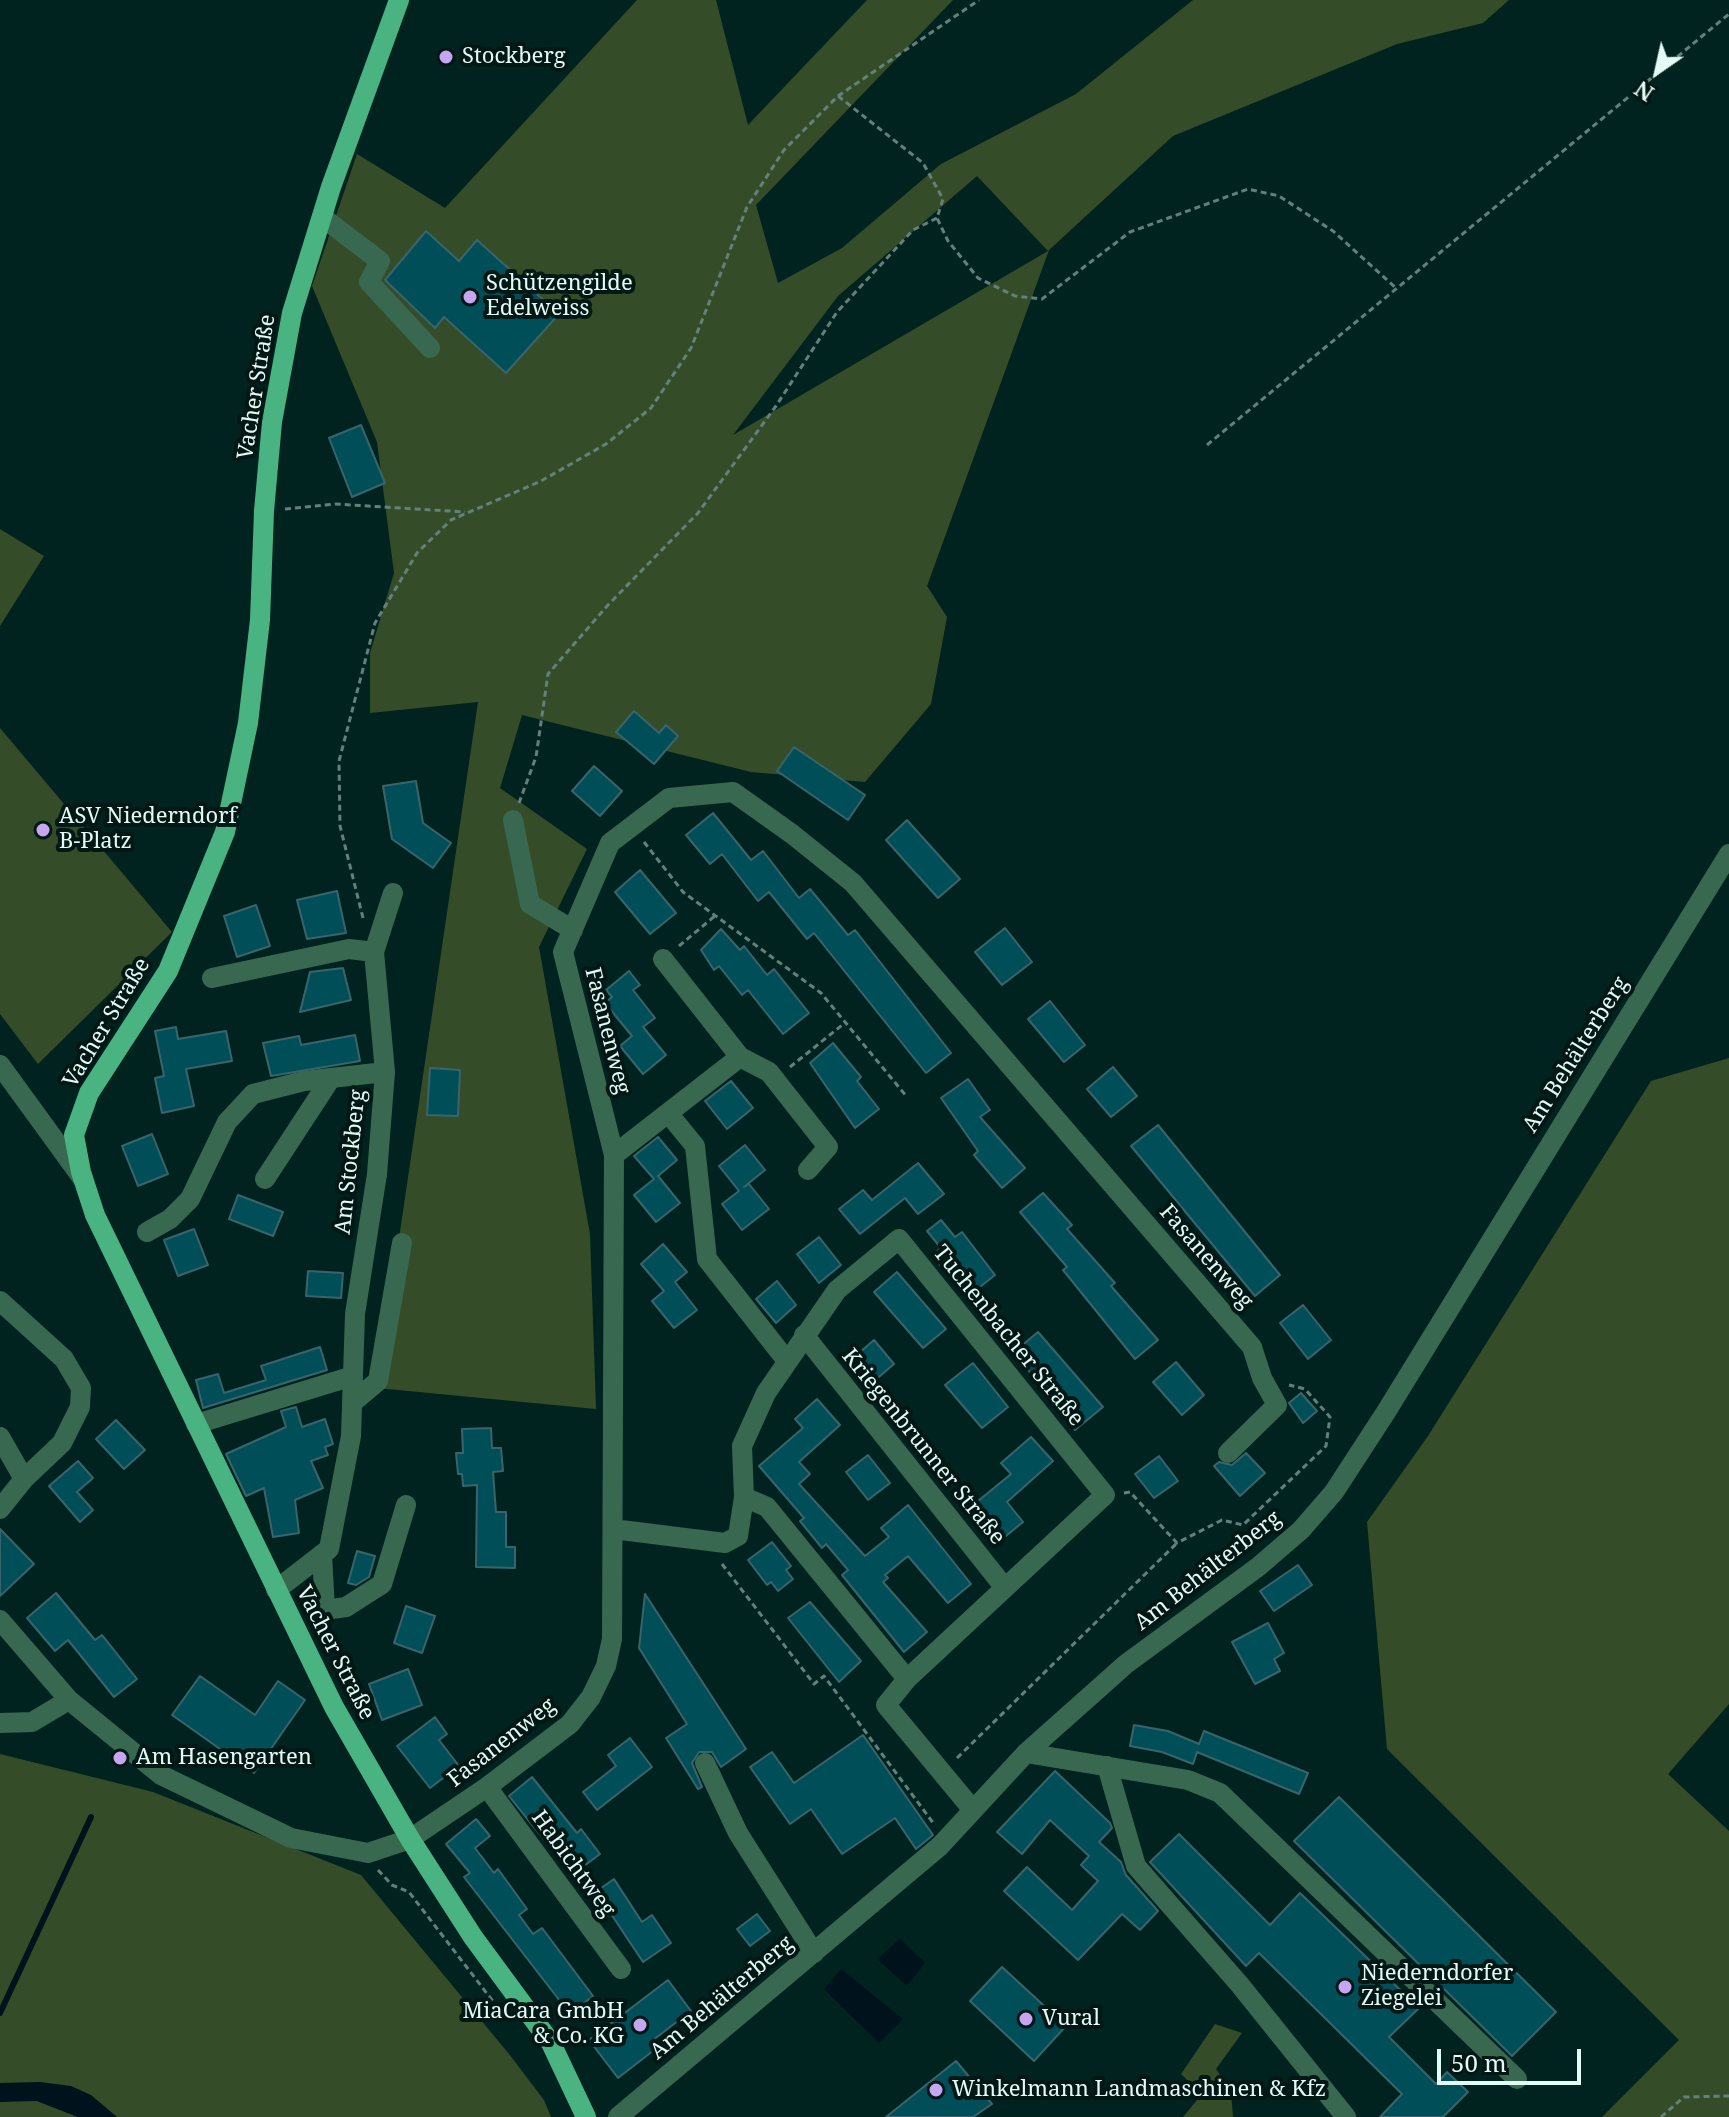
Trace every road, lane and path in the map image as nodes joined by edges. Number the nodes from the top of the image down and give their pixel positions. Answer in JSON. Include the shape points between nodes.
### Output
{"nodes":[{"id":1,"x":399,"y":0,"type":"edge"},
{"id":2,"x":979,"y":0,"type":"edge"},
{"id":3,"x":1729,"y":14,"type":"edge"},
{"id":4,"x":838,"y":96,"type":"junction"},
{"id":5,"x":322,"y":217,"type":"junction"},
{"id":6,"x":937,"y":218,"type":"junction"},
{"id":7,"x":1397,"y":289,"type":"junction"},
{"id":8,"x":430,"y":348,"type":"dead end"},
{"id":9,"x":1207,"y":445,"type":"dead end"},
{"id":10,"x":264,"y":511,"type":"junction"},
{"id":11,"x":469,"y":512,"type":"junction"},
{"id":12,"x":513,"y":820,"type":"joint"},
{"id":13,"x":632,"y":827,"type":"junction"},
{"id":14,"x":1729,"y":854,"type":"edge"},
{"id":15,"x":393,"y":893,"type":"dead end"},
{"id":16,"x":716,"y":915,"type":"junction"},
{"id":17,"x":573,"y":930,"type":"junction"},
{"id":18,"x":374,"y":952,"type":"junction"},
{"id":19,"x":663,"y":959,"type":"joint"},
{"id":20,"x":212,"y":978,"type":"dead end"},
{"id":21,"x":846,"y":1022,"type":"junction"},
{"id":22,"x":740,"y":1057,"type":"junction"},
{"id":23,"x":0,"y":1065,"type":"edge"},
{"id":24,"x":385,"y":1072,"type":"junction"},
{"id":25,"x":331,"y":1078,"type":"junction"},
{"id":26,"x":775,"y":1079,"type":"junction"},
{"id":27,"x":907,"y":1097,"type":"dead end"},
{"id":28,"x":668,"y":1113,"type":"junction"},
{"id":29,"x":614,"y":1155,"type":"junction"},
{"id":30,"x":808,"y":1170,"type":"dead end"},
{"id":31,"x":83,"y":1179,"type":"junction"},
{"id":32,"x":265,"y":1179,"type":"dead end"},
{"id":33,"x":147,"y":1232,"type":"dead end"},
{"id":34,"x":402,"y":1243,"type":"dead end"},
{"id":35,"x":0,"y":1301,"type":"edge"},
{"id":36,"x":804,"y":1335,"type":"junction"},
{"id":37,"x":787,"y":1361,"type":"junction"},
{"id":38,"x":353,"y":1376,"type":"junction"},
{"id":39,"x":1262,"y":1378,"type":"junction"},
{"id":40,"x":352,"y":1403,"type":"junction"},
{"id":41,"x":196,"y":1424,"type":"junction"},
{"id":42,"x":0,"y":1437,"type":"edge"},
{"id":43,"x":1228,"y":1453,"type":"dead end"},
{"id":44,"x":24,"y":1479,"type":"junction"},
{"id":45,"x":1105,"y":1495,"type":"junction"},
{"id":46,"x":744,"y":1497,"type":"junction"},
{"id":47,"x":406,"y":1505,"type":"dead end"},
{"id":48,"x":0,"y":1509,"type":"edge"},
{"id":49,"x":613,"y":1529,"type":"junction"},
{"id":50,"x":720,"y":1543,"type":"junction"},
{"id":51,"x":1177,"y":1543,"type":"junction"},
{"id":52,"x":322,"y":1554,"type":"junction"},
{"id":53,"x":1005,"y":1588,"type":"junction"},
{"id":54,"x":276,"y":1590,"type":"junction"},
{"id":55,"x":0,"y":1620,"type":"edge"},
{"id":56,"x":907,"y":1679,"type":"junction"},
{"id":57,"x":69,"y":1700,"type":"junction"},
{"id":58,"x":869,"y":1714,"type":"dead end"},
{"id":59,"x":858,"y":1722,"type":"junction"},
{"id":60,"x":0,"y":1723,"type":"edge"},
{"id":61,"x":1026,"y":1753,"type":"junction"},
{"id":62,"x":705,"y":1763,"type":"dead end"},
{"id":63,"x":1107,"y":1766,"type":"junction"},
{"id":64,"x":942,"y":1773,"type":"junction"},
{"id":65,"x":487,"y":1787,"type":"junction"},
{"id":66,"x":973,"y":1810,"type":"junction"},
{"id":67,"x":410,"y":1839,"type":"junction"},
{"id":68,"x":946,"y":1840,"type":"junction"},
{"id":69,"x":368,"y":1853,"type":"junction"},
{"id":70,"x":814,"y":1953,"type":"junction"},
{"id":71,"x":621,"y":1969,"type":"dead end"},
{"id":72,"x":499,"y":2008,"type":"dead end"},
{"id":73,"x":1517,"y":2079,"type":"dead end"},
{"id":74,"x":1729,"y":2096,"type":"edge"},
{"id":75,"x":586,"y":2117,"type":"edge"},
{"id":76,"x":618,"y":2117,"type":"edge"},
{"id":77,"x":1346,"y":2117,"type":"edge"},
{"id":78,"x":1661,"y":2117,"type":"edge"}],
"edges":[{"from":1,"to":5,"type":"main road","name":"Vacher Straße"},
{"from":2,"to":4,"type":"path"},
{"from":3,"to":7,"type":"path"},
{"from":4,"to":6,"type":"path","via":[[923,163],[943,199]]},
{"from":4,"to":11,"type":"path","via":[[784,150],[747,207],[691,348],[651,408],[606,444],[541,481]]},
{"from":5,"to":8,"type":"street","via":[[380,261],[369,282]]},
{"from":5,"to":10,"type":"main road","name":"Vacher Straße","via":[[292,313],[272,422]]},
{"from":6,"to":7,"type":"path","via":[[978,278],[1015,296],[1042,299],[1130,232],[1248,189],[1279,196],[1333,231]]},
{"from":6,"to":12,"type":"path","via":[[913,230],[837,312],[698,513],[548,674],[536,757]]},
{"from":7,"to":9,"type":"path"},
{"from":10,"to":11,"type":"path","via":[[335,504]]},
{"from":10,"to":31,"type":"main road","name":"Vacher Straße","via":[[260,620],[248,723],[225,832],[168,971],[89,1093],[74,1135]]},
{"from":11,"to":18,"type":"path","via":[[451,520],[417,553],[375,623],[339,761],[340,826]]},
{"from":12,"to":17,"type":"street","via":[[530,904]]},
{"from":13,"to":16,"type":"path","via":[[683,892]]},
{"from":13,"to":17,"type":"street","name":"Fasanenweg","via":[[610,843]]},
{"from":13,"to":39,"type":"street","name":"Fasanenweg","via":[[669,798],[733,792],[853,883],[1252,1347]]},
{"from":14,"to":61,"type":"street","name":"Am Behälterberg","via":[[1334,1492],[1258,1567],[1126,1664]]},
{"from":15,"to":18,"type":"street","name":"Am Stockberg"},
{"from":16,"to":19,"type":"path"},
{"from":16,"to":21,"type":"path","via":[[821,993]]},
{"from":17,"to":29,"type":"street","name":"Fasanenweg","via":[[563,952]]},
{"from":18,"to":20,"type":"street","via":[[349,949]]},
{"from":18,"to":24,"type":"street","name":"Am Stockberg"},
{"from":19,"to":22,"type":"street"},
{"from":21,"to":26,"type":"path"},
{"from":21,"to":27,"type":"path"},
{"from":22,"to":26,"type":"street"},
{"from":22,"to":28,"type":"street"},
{"from":23,"to":31,"type":"street"},
{"from":24,"to":25,"type":"street"},
{"from":24,"to":38,"type":"street","name":"Am Stockberg","via":[[377,1174],[355,1314]]},
{"from":25,"to":32,"type":"street","name":"Am Stockberg"},
{"from":25,"to":33,"type":"street","via":[[253,1094],[227,1122],[190,1199]]},
{"from":26,"to":30,"type":"street","via":[[828,1147]]},
{"from":28,"to":29,"type":"street"},
{"from":28,"to":37,"type":"street","via":[[695,1146],[707,1259]]},
{"from":29,"to":49,"type":"street","name":"Fasanenweg"},
{"from":31,"to":41,"type":"main road","name":"Vacher Straße","via":[[95,1215]]},
{"from":34,"to":40,"type":"street","via":[[378,1381]]},
{"from":35,"to":44,"type":"street","via":[[64,1359],[81,1388],[80,1407],[62,1443]]},
{"from":36,"to":37,"type":"street","name":"Tuchenbacher Straße"},
{"from":36,"to":45,"type":"street","name":"Tuchenbacher Straße","via":[[837,1290],[899,1239]]},
{"from":36,"to":53,"type":"street","name":"Kriegenbrunner Straße"},
{"from":37,"to":46,"type":"street","name":"Tuchenbacher Straße","via":[[742,1446]]},
{"from":38,"to":40,"type":"street","name":"Am Stockberg"},
{"from":38,"to":41,"type":"street"},
{"from":39,"to":43,"type":"street","name":"Fasanenweg","via":[[1277,1405]]},
{"from":39,"to":51,"type":"path","via":[[1305,1389],[1330,1417],[1326,1446],[1243,1525],[1222,1520]]},
{"from":40,"to":52,"type":"street","name":"Am Stockberg","via":[[351,1436],[329,1549]]},
{"from":41,"to":54,"type":"main road","name":"Vacher Straße"},
{"from":42,"to":44,"type":"street"},
{"from":44,"to":48,"type":"street"},
{"from":45,"to":51,"type":"path","via":[[1130,1492]]},
{"from":45,"to":53,"type":"street"},
{"from":46,"to":50,"type":"street","name":"Tuchenbacher Straße","via":[[738,1536]]},
{"from":46,"to":56,"type":"street","via":[[767,1507]]},
{"from":47,"to":52,"type":"street","name":"Am Stockberg","via":[[382,1584],[346,1607],[325,1610]]},
{"from":49,"to":50,"type":"street"},
{"from":49,"to":65,"type":"street","name":"Fasanenweg","via":[[612,1639],[591,1697],[570,1724]]},
{"from":50,"to":59,"type":"path","via":[[718,1559],[814,1684],[824,1676]]},
{"from":51,"to":64,"type":"path"},
{"from":52,"to":54,"type":"street"},
{"from":53,"to":56,"type":"street"},
{"from":54,"to":67,"type":"main road","name":"Vacher Straße","via":[[334,1707]]},
{"from":55,"to":57,"type":"street"},
{"from":56,"to":64,"type":"street","via":[[886,1705]]},
{"from":57,"to":60,"type":"street","via":[[32,1722]]},
{"from":57,"to":69,"type":"street","via":[[161,1775],[291,1838]]},
{"from":58,"to":59,"type":"path"},
{"from":59,"to":68,"type":"path"},
{"from":61,"to":63,"type":"street"},
{"from":61,"to":66,"type":"street","name":"Am Behälterberg"},
{"from":62,"to":70,"type":"street","via":[[738,1833]]},
{"from":63,"to":73,"type":"street","via":[[1188,1780],[1220,1793]]},
{"from":63,"to":77,"type":"street","via":[[1136,1866]]},
{"from":64,"to":66,"type":"street"},
{"from":65,"to":67,"type":"street","name":"Fasanenweg"},
{"from":65,"to":71,"type":"street","name":"Habichtweg"},
{"from":66,"to":68,"type":"street","name":"Am Behälterberg"},
{"from":67,"to":69,"type":"street"},
{"from":67,"to":75,"type":"main road","name":"Vacher Straße","via":[[551,2043]]},
{"from":68,"to":70,"type":"street","name":"Am Behälterberg"},
{"from":69,"to":72,"type":"path","via":[[382,1877],[409,1892]]},
{"from":70,"to":76,"type":"street","name":"Am Behälterberg"},
{"from":74,"to":78,"type":"path","via":[[1684,2097]]}]}
